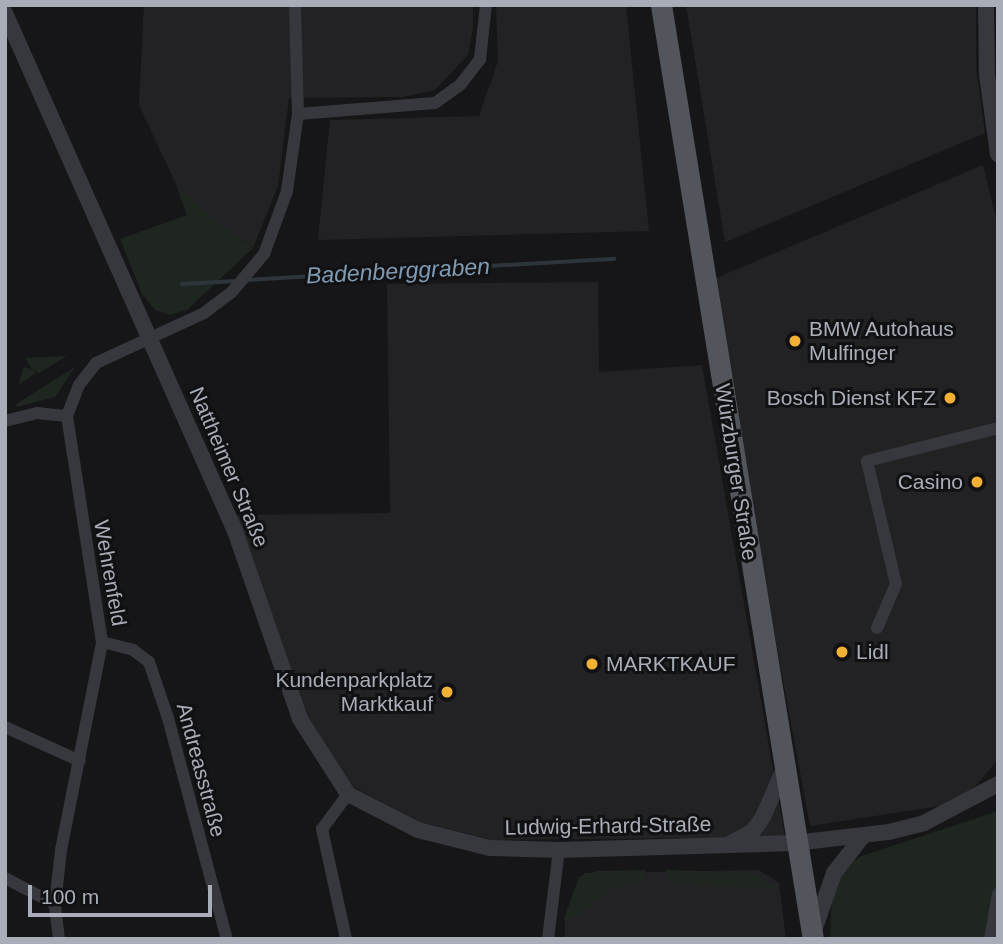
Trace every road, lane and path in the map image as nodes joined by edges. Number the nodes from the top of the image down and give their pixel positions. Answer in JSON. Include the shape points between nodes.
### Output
{"nodes":[{"id":1,"x":295,"y":5,"type":"edge"},
{"id":2,"x":486,"y":5,"type":"edge"},
{"id":3,"x":661,"y":5,"type":"edge"},
{"id":4,"x":986,"y":5,"type":"edge"},
{"id":5,"x":5,"y":13,"type":"edge"},
{"id":6,"x":298,"y":114,"type":"junction"},
{"id":7,"x":998,"y":154,"type":"edge"},
{"id":8,"x":152,"y":340,"type":"junction"},
{"id":9,"x":67,"y":416,"type":"junction"},
{"id":10,"x":5,"y":421,"type":"edge"},
{"id":11,"x":998,"y":428,"type":"edge"},
{"id":12,"x":877,"y":628,"type":"dead end"},
{"id":13,"x":102,"y":642,"type":"junction"},
{"id":14,"x":5,"y":727,"type":"edge"},
{"id":15,"x":80,"y":761,"type":"junction"},
{"id":16,"x":783,"y":771,"type":"junction"},
{"id":17,"x":998,"y":784,"type":"edge"},
{"id":18,"x":348,"y":794,"type":"junction"},
{"id":19,"x":863,"y":836,"type":"junction"},
{"id":20,"x":795,"y":843,"type":"junction"},
{"id":21,"x":727,"y":845,"type":"junction"},
{"id":22,"x":559,"y":850,"type":"junction"},
{"id":23,"x":5,"y":877,"type":"edge"},
{"id":24,"x":998,"y":894,"type":"edge"},
{"id":25,"x":55,"y":904,"type":"junction"},
{"id":26,"x":813,"y":937,"type":"edge"},
{"id":27,"x":59,"y":939,"type":"edge"},
{"id":28,"x":227,"y":939,"type":"edge"},
{"id":29,"x":346,"y":939,"type":"edge"},
{"id":30,"x":548,"y":939,"type":"edge"},
{"id":31,"x":990,"y":939,"type":"edge"}],
"edges":[{"from":1,"to":6,"type":"street"},
{"from":2,"to":6,"type":"street","via":[[480,59],[460,85],[435,103]]},
{"from":3,"to":16,"type":"main road","name":"Würzburger Straße"},
{"from":4,"to":7,"type":"street","via":[[987,75]]},
{"from":5,"to":8,"type":"street","name":"Nattheimer Straße"},
{"from":6,"to":8,"type":"street","via":[[287,191],[264,254],[231,293]]},
{"from":8,"to":9,"type":"street","via":[[96,363],[79,385]]},
{"from":8,"to":18,"type":"street","name":"Nattheimer Straße","via":[[235,531],[300,719]]},
{"from":9,"to":10,"type":"street","via":[[37,412]]},
{"from":9,"to":13,"type":"street","name":"Wehrenfeld"},
{"from":11,"to":12,"type":"street","via":[[867,461],[896,584]]},
{"from":13,"to":15,"type":"street","name":"Wehrenfeld"},
{"from":13,"to":28,"type":"street","name":"Andreasstraße","via":[[133,650],[149,662],[169,719]]},
{"from":14,"to":15,"type":"street"},
{"from":15,"to":25,"type":"street","name":"Wehrenfeld"},
{"from":16,"to":20,"type":"main road","name":"Würzburger Straße"},
{"from":16,"to":21,"type":"street","via":[[774,801],[753,831]]},
{"from":17,"to":19,"type":"street","name":"Ludwig-Erhard-Straße","via":[[924,823]]},
{"from":18,"to":22,"type":"street","name":"Ludwig-Erhard-Straße","via":[[418,830],[490,848]]},
{"from":18,"to":29,"type":"street","via":[[323,828]]},
{"from":19,"to":20,"type":"street","name":"Ludwig-Erhard-Straße"},
{"from":19,"to":26,"type":"street","via":[[834,873]]},
{"from":20,"to":21,"type":"street","name":"Ludwig-Erhard-Straße"},
{"from":20,"to":26,"type":"main road","name":"Würzburger Straße"},
{"from":21,"to":22,"type":"street","name":"Ludwig-Erhard-Straße"},
{"from":22,"to":30,"type":"street"},
{"from":23,"to":25,"type":"street"},
{"from":24,"to":31,"type":"street"},
{"from":25,"to":27,"type":"street","name":"Wehrenfeld"}]}
